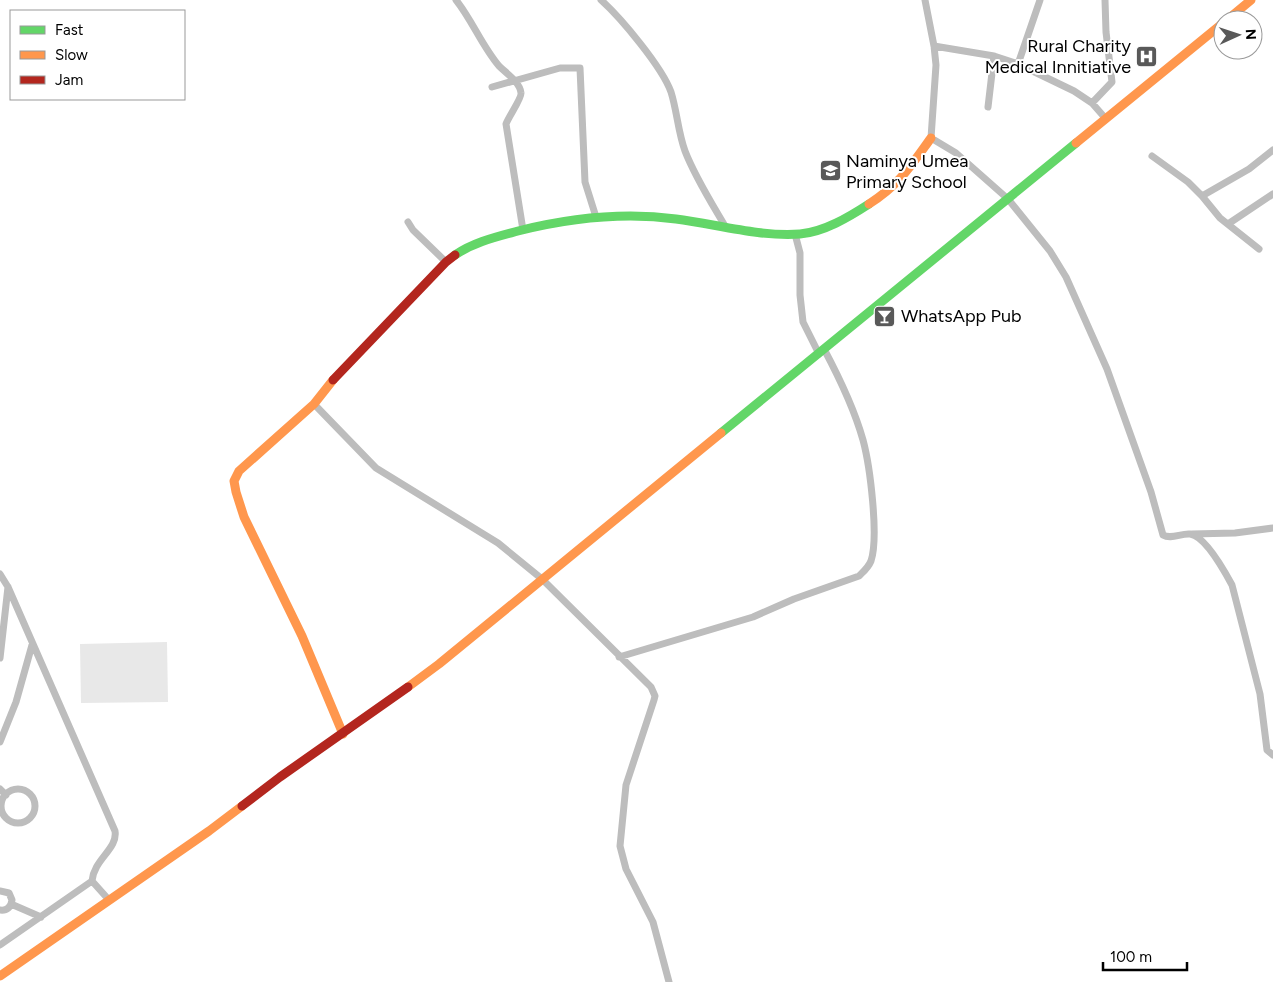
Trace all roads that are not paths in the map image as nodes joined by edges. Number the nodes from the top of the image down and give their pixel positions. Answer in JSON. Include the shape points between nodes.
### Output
{"nodes":[{"id":1,"x":456,"y":0,"type":"edge"},
{"id":2,"x":602,"y":0,"type":"edge"},
{"id":3,"x":925,"y":0,"type":"edge"},
{"id":4,"x":1040,"y":0,"type":"edge"},
{"id":5,"x":1105,"y":0,"type":"edge"},
{"id":6,"x":1251,"y":0,"type":"edge"},
{"id":7,"x":1238,"y":10,"type":"edge"},
{"id":8,"x":1213,"y":31,"type":"edge"},
{"id":9,"x":934,"y":46,"type":"junction"},
{"id":10,"x":994,"y":56,"type":"junction"},
{"id":11,"x":1018,"y":64,"type":"junction"},
{"id":12,"x":514,"y":81,"type":"junction"},
{"id":13,"x":492,"y":87,"type":"dead end"},
{"id":14,"x":1092,"y":103,"type":"junction"},
{"id":15,"x":988,"y":107,"type":"dead end"},
{"id":16,"x":1106,"y":119,"type":"junction"},
{"id":17,"x":930,"y":138,"type":"junction"},
{"id":18,"x":1273,"y":150,"type":"edge"},
{"id":19,"x":1152,"y":156,"type":"dead end"},
{"id":20,"x":1273,"y":194,"type":"edge"},
{"id":21,"x":1202,"y":196,"type":"junction"},
{"id":22,"x":1008,"y":199,"type":"junction"},
{"id":23,"x":596,"y":217,"type":"junction"},
{"id":24,"x":408,"y":222,"type":"dead end"},
{"id":25,"x":1228,"y":224,"type":"junction"},
{"id":26,"x":724,"y":226,"type":"junction"},
{"id":27,"x":523,"y":230,"type":"junction"},
{"id":28,"x":794,"y":234,"type":"junction"},
{"id":29,"x":1259,"y":249,"type":"dead end"},
{"id":30,"x":446,"y":262,"type":"junction"},
{"id":31,"x":822,"y":352,"type":"junction"},
{"id":32,"x":314,"y":404,"type":"junction"},
{"id":33,"x":1273,"y":528,"type":"edge"},
{"id":34,"x":1192,"y":534,"type":"junction"},
{"id":35,"x":0,"y":574,"type":"edge"},
{"id":36,"x":542,"y":579,"type":"junction"},
{"id":37,"x":8,"y":587,"type":"junction"},
{"id":38,"x":32,"y":645,"type":"junction"},
{"id":39,"x":619,"y":657,"type":"junction"},
{"id":40,"x":0,"y":658,"type":"edge"},
{"id":41,"x":343,"y":734,"type":"junction"},
{"id":42,"x":0,"y":742,"type":"edge"},
{"id":43,"x":1273,"y":755,"type":"edge"},
{"id":44,"x":0,"y":789,"type":"edge"},
{"id":45,"x":6,"y":795,"type":"junction"},
{"id":46,"x":92,"y":881,"type":"junction"},
{"id":47,"x":0,"y":891,"type":"edge"},
{"id":48,"x":109,"y":900,"type":"junction"},
{"id":49,"x":11,"y":904,"type":"junction"},
{"id":50,"x":0,"y":910,"type":"edge"},
{"id":51,"x":41,"y":917,"type":"junction"},
{"id":52,"x":0,"y":945,"type":"edge"},
{"id":53,"x":0,"y":976,"type":"edge"},
{"id":54,"x":669,"y":982,"type":"edge"}],
"edges":[{"from":1,"to":12,"type":"street","via":[[498,64]]},
{"from":2,"to":26,"type":"street","via":[[667,82],[685,151]]},
{"from":3,"to":9,"type":"street"},
{"from":4,"to":11,"type":"street"},
{"from":5,"to":14,"type":"street","via":[[1112,82]]},
{"from":6,"to":7,"type":"main road"},
{"from":8,"to":16,"type":"main road"},
{"from":9,"to":10,"type":"street"},
{"from":9,"to":17,"type":"street","via":[[936,86]]},
{"from":10,"to":11,"type":"street"},
{"from":10,"to":15,"type":"street"},
{"from":11,"to":14,"type":"street"},
{"from":12,"to":13,"type":"street"},
{"from":12,"to":23,"type":"street","via":[[560,68],[580,68],[585,182]]},
{"from":12,"to":27,"type":"street","via":[[522,92],[521,99],[506,124]]},
{"from":14,"to":16,"type":"street"},
{"from":16,"to":22,"type":"main road"},
{"from":17,"to":22,"type":"street","via":[[956,153]]},
{"from":17,"to":28,"type":"main road","via":[[905,174],[877,199],[832,224]]},
{"from":18,"to":21,"type":"street","via":[[1249,169]]},
{"from":19,"to":21,"type":"street"},
{"from":20,"to":25,"type":"street"},
{"from":21,"to":25,"type":"street"},
{"from":22,"to":31,"type":"main road"},
{"from":22,"to":34,"type":"street","via":[[1050,251],[1089,326],[1148,484],[1163,535]]},
{"from":23,"to":26,"type":"main road","via":[[634,215]]},
{"from":23,"to":27,"type":"main road"},
{"from":24,"to":30,"type":"street"},
{"from":25,"to":29,"type":"street"},
{"from":26,"to":28,"type":"main road"},
{"from":27,"to":30,"type":"main road","via":[[475,244]]},
{"from":28,"to":31,"type":"street","via":[[800,253],[804,322]]},
{"from":30,"to":32,"type":"main road"},
{"from":31,"to":36,"type":"main road"},
{"from":31,"to":39,"type":"street","via":[[842,384],[867,460],[873,552],[867,570],[859,576],[752,617]]},
{"from":32,"to":36,"type":"street","via":[[376,468],[498,543]]},
{"from":32,"to":41,"type":"main road","via":[[239,471],[234,488],[239,506],[290,611]]},
{"from":33,"to":34,"type":"street"},
{"from":34,"to":43,"type":"street","via":[[1205,544],[1232,585],[1260,694],[1267,750]]},
{"from":35,"to":37,"type":"street"},
{"from":36,"to":39,"type":"street"},
{"from":36,"to":41,"type":"main road","via":[[439,664]]},
{"from":37,"to":38,"type":"street"},
{"from":37,"to":40,"type":"street"},
{"from":38,"to":42,"type":"street","via":[[16,702]]},
{"from":38,"to":46,"type":"street","via":[[115,831],[114,844],[96,866]]},
{"from":39,"to":54,"type":"street","via":[[651,687],[655,696],[626,785],[620,846],[626,869],[653,922]]},
{"from":41,"to":48,"type":"main road"},
{"from":44,"to":45,"type":"street"},
{"from":45,"to":45,"type":"street","via":[[1,807],[7,819],[19,823],[30,818],[35,806],[29,794],[17,790]]},
{"from":46,"to":48,"type":"street"},
{"from":46,"to":51,"type":"street"},
{"from":47,"to":49,"type":"street","via":[[9,893]]},
{"from":48,"to":53,"type":"main road"},
{"from":49,"to":50,"type":"street","via":[[6,910]]},
{"from":49,"to":51,"type":"street"},
{"from":51,"to":52,"type":"street"}]}
